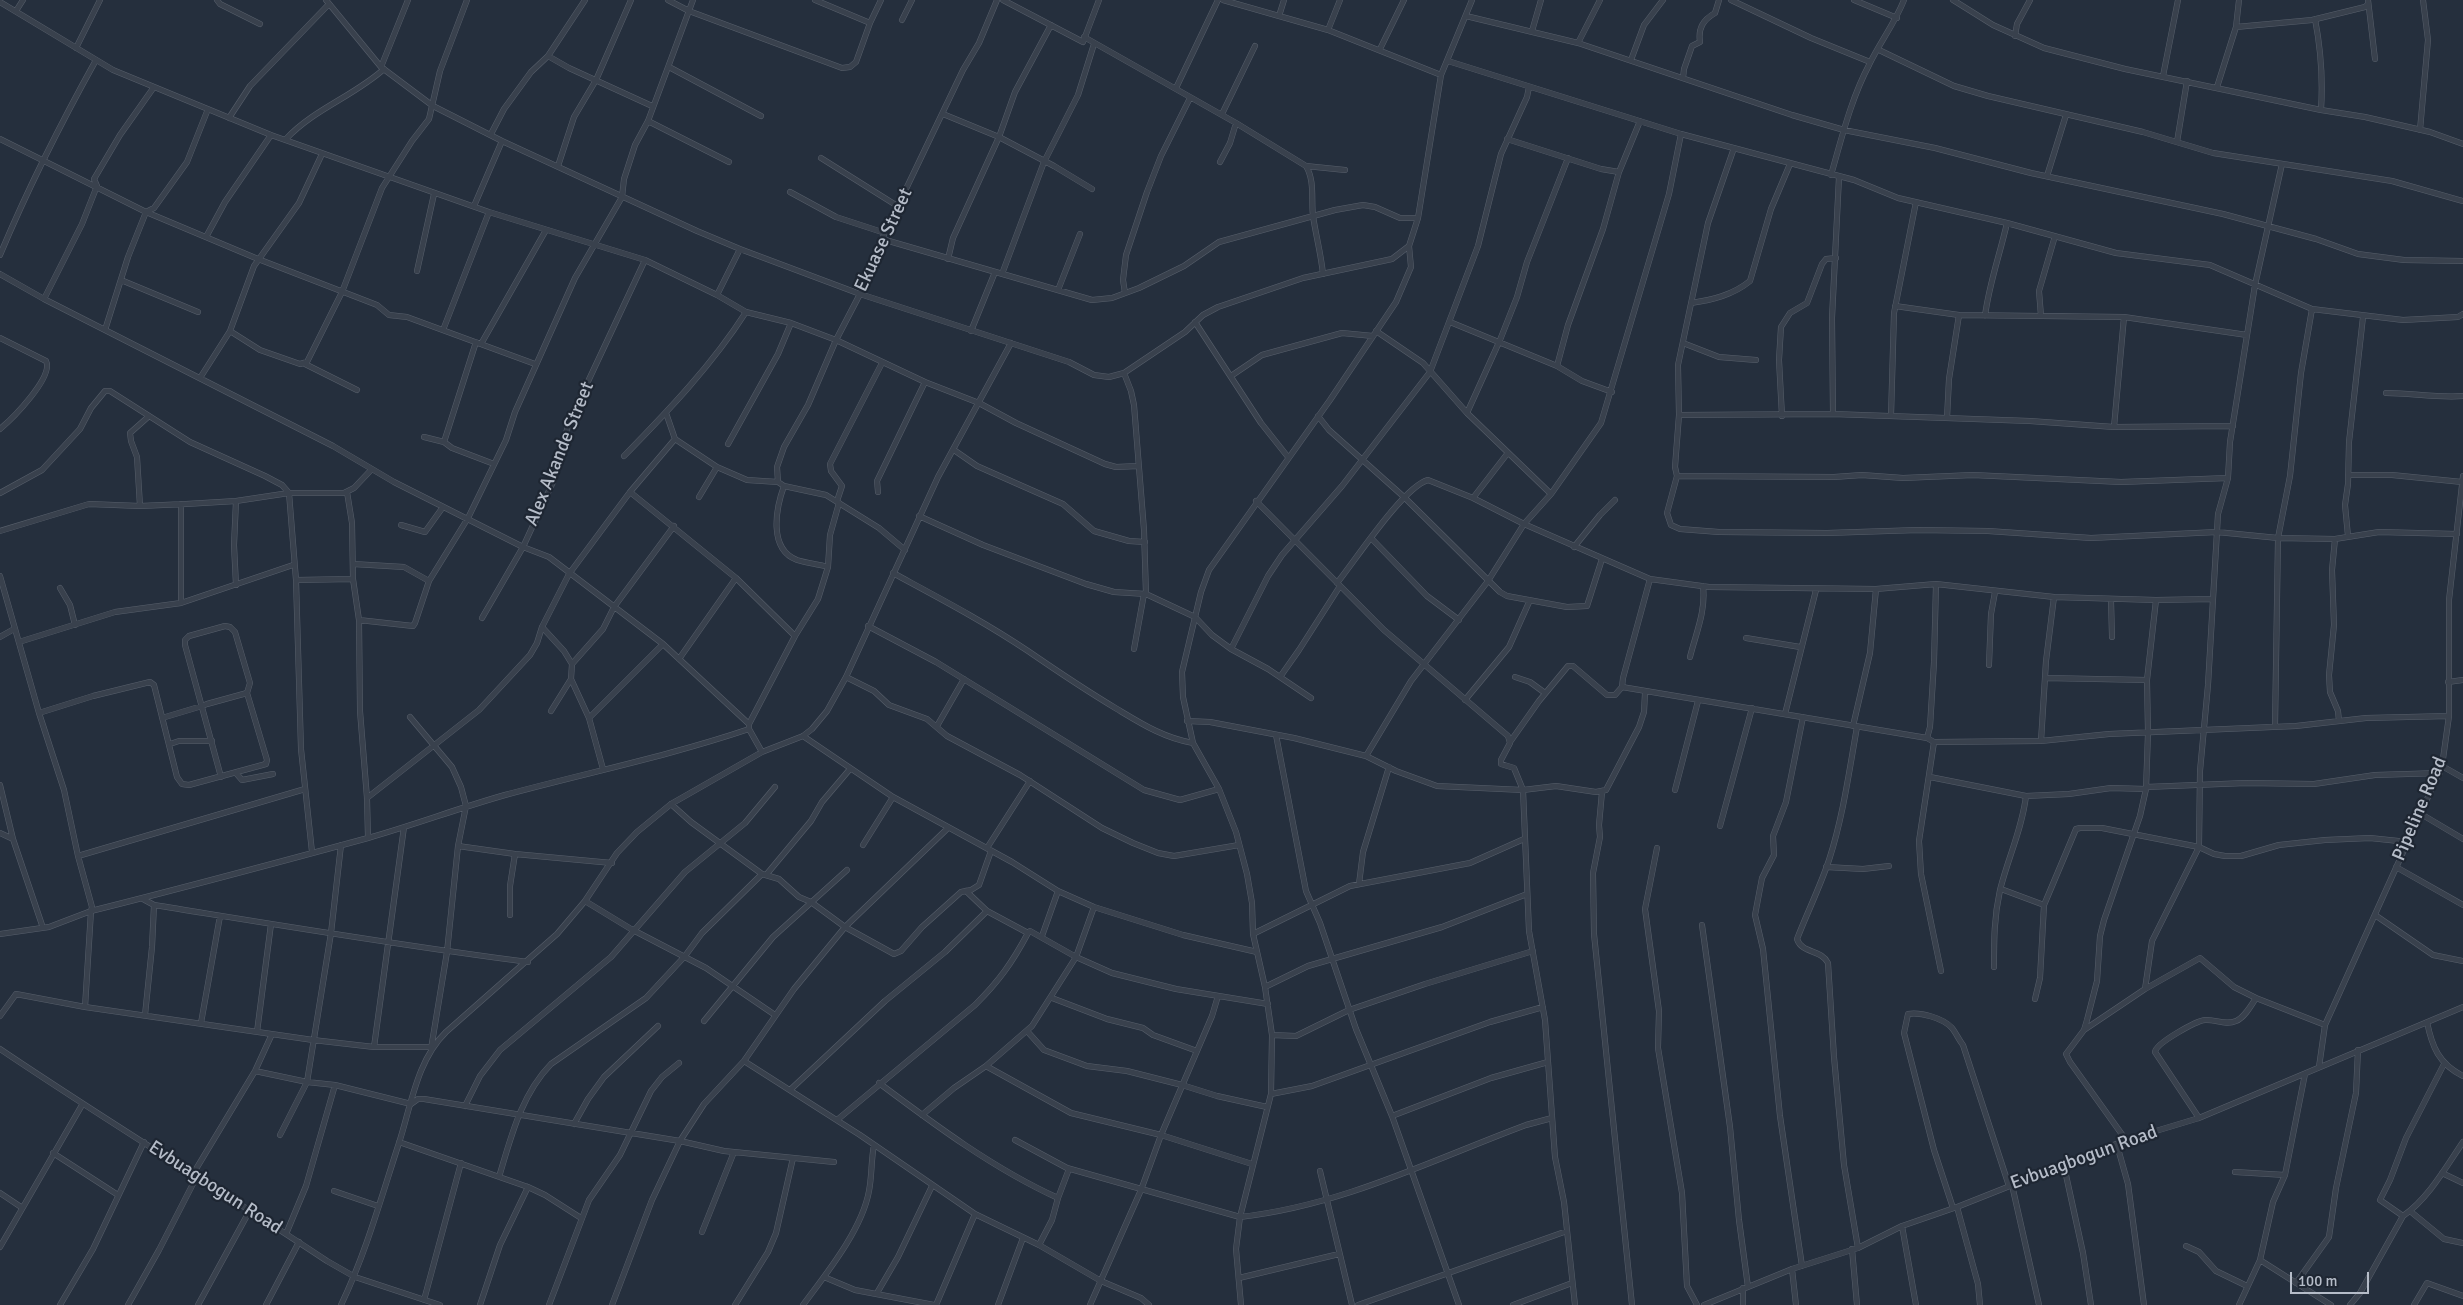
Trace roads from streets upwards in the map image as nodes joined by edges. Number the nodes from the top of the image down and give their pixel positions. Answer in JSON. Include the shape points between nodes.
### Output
{"nodes":[{"id":1,"x":23,"y":0,"type":"edge"},
{"id":2,"x":100,"y":0,"type":"edge"},
{"id":3,"x":217,"y":0,"type":"edge"},
{"id":4,"x":467,"y":0,"type":"edge"},
{"id":5,"x":584,"y":0,"type":"edge"},
{"id":6,"x":631,"y":0,"type":"edge"},
{"id":7,"x":668,"y":0,"type":"edge"},
{"id":8,"x":693,"y":0,"type":"edge"},
{"id":9,"x":815,"y":0,"type":"edge"},
{"id":10,"x":881,"y":0,"type":"edge"},
{"id":11,"x":912,"y":0,"type":"edge"},
{"id":12,"x":997,"y":0,"type":"edge"},
{"id":13,"x":1003,"y":0,"type":"edge"},
{"id":14,"x":1099,"y":0,"type":"edge"},
{"id":15,"x":1218,"y":0,"type":"edge"},
{"id":16,"x":1223,"y":0,"type":"edge"},
{"id":17,"x":1284,"y":0,"type":"edge"},
{"id":18,"x":1340,"y":0,"type":"edge"},
{"id":19,"x":1404,"y":0,"type":"edge"},
{"id":20,"x":1472,"y":0,"type":"edge"},
{"id":21,"x":1541,"y":0,"type":"edge"},
{"id":22,"x":1600,"y":0,"type":"edge"},
{"id":23,"x":1663,"y":0,"type":"edge"},
{"id":24,"x":1718,"y":0,"type":"edge"},
{"id":25,"x":1731,"y":0,"type":"edge"},
{"id":26,"x":1854,"y":0,"type":"edge"},
{"id":27,"x":1904,"y":0,"type":"edge"},
{"id":28,"x":1953,"y":0,"type":"edge"},
{"id":29,"x":2030,"y":0,"type":"edge"},
{"id":30,"x":2178,"y":0,"type":"edge"},
{"id":31,"x":2239,"y":0,"type":"edge"},
{"id":32,"x":2423,"y":0,"type":"edge"},
{"id":33,"x":406,"y":1,"type":"edge"},
{"id":34,"x":0,"y":2,"type":"edge"},
{"id":35,"x":327,"y":2,"type":"edge"},
{"id":36,"x":2368,"y":2,"type":"edge"},
{"id":37,"x":16,"y":11,"type":"junction"},
{"id":38,"x":690,"y":11,"type":"junction"},
{"id":39,"x":1279,"y":16,"type":"junction"},
{"id":40,"x":1466,"y":16,"type":"junction"},
{"id":41,"x":1897,"y":18,"type":"junction"},
{"id":42,"x":2315,"y":19,"type":"junction"},
{"id":43,"x":902,"y":20,"type":"dead end"},
{"id":44,"x":870,"y":23,"type":"junction"},
{"id":45,"x":260,"y":24,"type":"dead end"},
{"id":46,"x":1051,"y":25,"type":"junction"},
{"id":47,"x":2236,"y":27,"type":"junction"},
{"id":48,"x":1328,"y":30,"type":"junction"},
{"id":49,"x":1532,"y":31,"type":"junction"},
{"id":50,"x":2015,"y":36,"type":"junction"},
{"id":51,"x":1084,"y":37,"type":"junction"},
{"id":52,"x":1578,"y":43,"type":"junction"},
{"id":53,"x":1094,"y":44,"type":"junction"},
{"id":54,"x":1255,"y":46,"type":"dead end"},
{"id":55,"x":76,"y":48,"type":"junction"},
{"id":56,"x":1380,"y":49,"type":"junction"},
{"id":57,"x":1879,"y":50,"type":"junction"},
{"id":58,"x":548,"y":56,"type":"junction"},
{"id":59,"x":2376,"y":59,"type":"dead end"},
{"id":60,"x":96,"y":60,"type":"junction"},
{"id":61,"x":1631,"y":60,"type":"junction"},
{"id":62,"x":1448,"y":61,"type":"junction"},
{"id":63,"x":1870,"y":62,"type":"junction"},
{"id":64,"x":669,"y":67,"type":"junction"},
{"id":65,"x":383,"y":68,"type":"junction"},
{"id":66,"x":1441,"y":76,"type":"junction"},
{"id":67,"x":2163,"y":76,"type":"junction"},
{"id":68,"x":1683,"y":78,"type":"junction"},
{"id":69,"x":596,"y":80,"type":"junction"},
{"id":70,"x":2187,"y":81,"type":"junction"},
{"id":71,"x":154,"y":87,"type":"junction"},
{"id":72,"x":1530,"y":87,"type":"junction"},
{"id":73,"x":2217,"y":87,"type":"junction"},
{"id":74,"x":1176,"y":88,"type":"junction"},
{"id":75,"x":1190,"y":98,"type":"junction"},
{"id":76,"x":433,"y":106,"type":"junction"},
{"id":77,"x":652,"y":106,"type":"junction"},
{"id":78,"x":208,"y":109,"type":"junction"},
{"id":79,"x":2321,"y":110,"type":"junction"},
{"id":80,"x":943,"y":114,"type":"junction"},
{"id":81,"x":1222,"y":114,"type":"junction"},
{"id":82,"x":2066,"y":115,"type":"junction"},
{"id":83,"x":761,"y":116,"type":"dead end"},
{"id":84,"x":229,"y":118,"type":"junction"},
{"id":85,"x":648,"y":121,"type":"junction"},
{"id":86,"x":1640,"y":121,"type":"junction"},
{"id":87,"x":1236,"y":123,"type":"junction"},
{"id":88,"x":1844,"y":130,"type":"junction"},
{"id":89,"x":2420,"y":130,"type":"junction"},
{"id":90,"x":491,"y":134,"type":"junction"},
{"id":91,"x":1681,"y":134,"type":"junction"},
{"id":92,"x":271,"y":135,"type":"junction"},
{"id":93,"x":998,"y":137,"type":"junction"},
{"id":94,"x":0,"y":139,"type":"edge"},
{"id":95,"x":286,"y":139,"type":"junction"},
{"id":96,"x":1507,"y":139,"type":"junction"},
{"id":97,"x":502,"y":141,"type":"junction"},
{"id":98,"x":2176,"y":142,"type":"junction"},
{"id":99,"x":2463,"y":144,"type":"edge"},
{"id":100,"x":1734,"y":148,"type":"junction"},
{"id":101,"x":322,"y":154,"type":"junction"},
{"id":102,"x":821,"y":158,"type":"dead end"},
{"id":103,"x":1568,"y":158,"type":"junction"},
{"id":104,"x":43,"y":161,"type":"junction"},
{"id":105,"x":729,"y":162,"type":"dead end"},
{"id":106,"x":1044,"y":162,"type":"junction"},
{"id":107,"x":1220,"y":162,"type":"dead end"},
{"id":108,"x":1790,"y":164,"type":"junction"},
{"id":109,"x":2282,"y":164,"type":"junction"},
{"id":110,"x":558,"y":166,"type":"junction"},
{"id":111,"x":1306,"y":166,"type":"junction"},
{"id":112,"x":1345,"y":170,"type":"dead end"},
{"id":113,"x":1619,"y":172,"type":"junction"},
{"id":114,"x":1831,"y":174,"type":"junction"},
{"id":115,"x":388,"y":176,"type":"junction"},
{"id":116,"x":2047,"y":176,"type":"junction"},
{"id":117,"x":1839,"y":177,"type":"junction"},
{"id":118,"x":96,"y":186,"type":"junction"},
{"id":119,"x":1092,"y":189,"type":"dead end"},
{"id":120,"x":790,"y":192,"type":"dead end"},
{"id":121,"x":434,"y":194,"type":"junction"},
{"id":122,"x":622,"y":197,"type":"junction"},
{"id":123,"x":2463,"y":200,"type":"edge"},
{"id":124,"x":1916,"y":202,"type":"junction"},
{"id":125,"x":474,"y":206,"type":"junction"},
{"id":126,"x":899,"y":207,"type":"junction"},
{"id":127,"x":146,"y":212,"type":"junction"},
{"id":128,"x":490,"y":212,"type":"junction"},
{"id":129,"x":1313,"y":216,"type":"junction"},
{"id":130,"x":1418,"y":218,"type":"junction"},
{"id":131,"x":2007,"y":223,"type":"junction"},
{"id":132,"x":2270,"y":226,"type":"junction"},
{"id":133,"x":546,"y":230,"type":"junction"},
{"id":134,"x":1080,"y":234,"type":"dead end"},
{"id":135,"x":883,"y":236,"type":"junction"},
{"id":136,"x":2055,"y":236,"type":"junction"},
{"id":137,"x":206,"y":237,"type":"junction"},
{"id":138,"x":594,"y":246,"type":"junction"},
{"id":139,"x":1409,"y":246,"type":"junction"},
{"id":140,"x":740,"y":249,"type":"junction"},
{"id":141,"x":0,"y":255,"type":"edge"},
{"id":142,"x":1836,"y":258,"type":"junction"},
{"id":143,"x":258,"y":259,"type":"junction"},
{"id":144,"x":645,"y":260,"type":"junction"},
{"id":145,"x":948,"y":260,"type":"junction"},
{"id":146,"x":2463,"y":261,"type":"edge"},
{"id":147,"x":417,"y":272,"type":"dead end"},
{"id":148,"x":995,"y":272,"type":"junction"},
{"id":149,"x":0,"y":274,"type":"edge"},
{"id":150,"x":1002,"y":274,"type":"junction"},
{"id":151,"x":1323,"y":274,"type":"junction"},
{"id":152,"x":120,"y":280,"type":"junction"},
{"id":153,"x":2255,"y":285,"type":"junction"},
{"id":154,"x":1058,"y":290,"type":"junction"},
{"id":155,"x":342,"y":292,"type":"junction"},
{"id":156,"x":1125,"y":293,"type":"junction"},
{"id":157,"x":860,"y":294,"type":"junction"},
{"id":158,"x":717,"y":295,"type":"junction"},
{"id":159,"x":44,"y":299,"type":"junction"},
{"id":160,"x":1691,"y":303,"type":"junction"},
{"id":161,"x":1895,"y":306,"type":"junction"},
{"id":162,"x":2312,"y":309,"type":"junction"},
{"id":163,"x":198,"y":312,"type":"dead end"},
{"id":164,"x":746,"y":312,"type":"junction"},
{"id":165,"x":2463,"y":314,"type":"edge"},
{"id":166,"x":1959,"y":316,"type":"junction"},
{"id":167,"x":1985,"y":316,"type":"junction"},
{"id":168,"x":2041,"y":316,"type":"junction"},
{"id":169,"x":2124,"y":317,"type":"junction"},
{"id":170,"x":2363,"y":317,"type":"junction"},
{"id":171,"x":1195,"y":322,"type":"junction"},
{"id":172,"x":1450,"y":322,"type":"junction"},
{"id":173,"x":791,"y":323,"type":"junction"},
{"id":174,"x":105,"y":330,"type":"junction"},
{"id":175,"x":443,"y":330,"type":"junction"},
{"id":176,"x":230,"y":331,"type":"junction"},
{"id":177,"x":971,"y":331,"type":"junction"},
{"id":178,"x":1375,"y":333,"type":"junction"},
{"id":179,"x":2247,"y":335,"type":"junction"},
{"id":180,"x":0,"y":338,"type":"edge"},
{"id":181,"x":836,"y":340,"type":"junction"},
{"id":182,"x":479,"y":343,"type":"junction"},
{"id":183,"x":1012,"y":343,"type":"junction"},
{"id":184,"x":1498,"y":343,"type":"junction"},
{"id":185,"x":1683,"y":343,"type":"junction"},
{"id":186,"x":1756,"y":360,"type":"dead end"},
{"id":187,"x":882,"y":363,"type":"junction"},
{"id":188,"x":305,"y":364,"type":"junction"},
{"id":189,"x":535,"y":364,"type":"junction"},
{"id":190,"x":1557,"y":366,"type":"junction"},
{"id":191,"x":1430,"y":372,"type":"junction"},
{"id":192,"x":1124,"y":373,"type":"junction"},
{"id":193,"x":1231,"y":376,"type":"junction"},
{"id":194,"x":200,"y":378,"type":"junction"},
{"id":195,"x":925,"y":382,"type":"junction"},
{"id":196,"x":357,"y":390,"type":"dead end"},
{"id":197,"x":1612,"y":392,"type":"junction"},
{"id":198,"x":2386,"y":393,"type":"dead end"},
{"id":199,"x":2463,"y":396,"type":"edge"},
{"id":200,"x":979,"y":402,"type":"junction"},
{"id":201,"x":1467,"y":413,"type":"junction"},
{"id":202,"x":666,"y":414,"type":"junction"},
{"id":203,"x":1833,"y":414,"type":"junction"},
{"id":204,"x":1679,"y":415,"type":"junction"},
{"id":205,"x":1318,"y":416,"type":"junction"},
{"id":206,"x":1782,"y":416,"type":"junction"},
{"id":207,"x":1891,"y":416,"type":"junction"},
{"id":208,"x":148,"y":417,"type":"junction"},
{"id":209,"x":1947,"y":418,"type":"junction"},
{"id":210,"x":2234,"y":426,"type":"junction"},
{"id":211,"x":2114,"y":427,"type":"junction"},
{"id":212,"x":0,"y":429,"type":"edge"},
{"id":213,"x":424,"y":437,"type":"dead end"},
{"id":214,"x":675,"y":439,"type":"junction"},
{"id":215,"x":444,"y":442,"type":"junction"},
{"id":216,"x":728,"y":444,"type":"dead end"},
{"id":217,"x":954,"y":450,"type":"junction"},
{"id":218,"x":1507,"y":454,"type":"junction"},
{"id":219,"x":624,"y":456,"type":"dead end"},
{"id":220,"x":1288,"y":457,"type":"junction"},
{"id":221,"x":1361,"y":459,"type":"junction"},
{"id":222,"x":494,"y":464,"type":"junction"},
{"id":223,"x":1138,"y":466,"type":"junction"},
{"id":224,"x":717,"y":467,"type":"junction"},
{"id":225,"x":371,"y":470,"type":"junction"},
{"id":226,"x":1676,"y":476,"type":"junction"},
{"id":227,"x":2348,"y":476,"type":"junction"},
{"id":228,"x":2228,"y":478,"type":"junction"},
{"id":229,"x":2462,"y":479,"type":"edge"},
{"id":230,"x":778,"y":482,"type":"junction"},
{"id":231,"x":784,"y":486,"type":"junction"},
{"id":232,"x":347,"y":492,"type":"junction"},
{"id":233,"x":630,"y":492,"type":"junction"},
{"id":234,"x":878,"y":492,"type":"dead end"},
{"id":235,"x":0,"y":493,"type":"edge"},
{"id":236,"x":289,"y":493,"type":"junction"},
{"id":237,"x":1551,"y":494,"type":"junction"},
{"id":238,"x":1404,"y":497,"type":"junction"},
{"id":239,"x":699,"y":498,"type":"dead end"},
{"id":240,"x":1473,"y":498,"type":"junction"},
{"id":241,"x":1615,"y":500,"type":"dead end"},
{"id":242,"x":236,"y":501,"type":"junction"},
{"id":243,"x":1256,"y":501,"type":"junction"},
{"id":244,"x":838,"y":502,"type":"junction"},
{"id":245,"x":181,"y":504,"type":"junction"},
{"id":246,"x":140,"y":506,"type":"junction"},
{"id":247,"x":443,"y":507,"type":"junction"},
{"id":248,"x":918,"y":516,"type":"junction"},
{"id":249,"x":468,"y":518,"type":"junction"},
{"id":250,"x":1524,"y":524,"type":"junction"},
{"id":251,"x":401,"y":525,"type":"dead end"},
{"id":252,"x":674,"y":526,"type":"junction"},
{"id":253,"x":0,"y":531,"type":"edge"},
{"id":254,"x":2217,"y":532,"type":"junction"},
{"id":255,"x":2457,"y":534,"type":"junction"},
{"id":256,"x":2348,"y":536,"type":"junction"},
{"id":257,"x":2278,"y":538,"type":"junction"},
{"id":258,"x":1372,"y":539,"type":"junction"},
{"id":259,"x":2335,"y":539,"type":"junction"},
{"id":260,"x":1145,"y":542,"type":"junction"},
{"id":261,"x":1295,"y":542,"type":"junction"},
{"id":262,"x":1574,"y":546,"type":"junction"},
{"id":263,"x":523,"y":547,"type":"junction"},
{"id":264,"x":905,"y":550,"type":"junction"},
{"id":265,"x":1602,"y":559,"type":"junction"},
{"id":266,"x":353,"y":564,"type":"junction"},
{"id":267,"x":293,"y":565,"type":"junction"},
{"id":268,"x":828,"y":567,"type":"junction"},
{"id":269,"x":569,"y":574,"type":"junction"},
{"id":270,"x":893,"y":574,"type":"junction"},
{"id":271,"x":0,"y":576,"type":"edge"},
{"id":272,"x":736,"y":578,"type":"junction"},
{"id":273,"x":353,"y":579,"type":"junction"},
{"id":274,"x":1650,"y":579,"type":"junction"},
{"id":275,"x":296,"y":580,"type":"junction"},
{"id":276,"x":430,"y":581,"type":"junction"},
{"id":277,"x":1488,"y":582,"type":"junction"},
{"id":278,"x":1936,"y":584,"type":"junction"},
{"id":279,"x":236,"y":585,"type":"junction"},
{"id":280,"x":1338,"y":585,"type":"junction"},
{"id":281,"x":1703,"y":586,"type":"junction"},
{"id":282,"x":60,"y":588,"type":"dead end"},
{"id":283,"x":1876,"y":589,"type":"junction"},
{"id":284,"x":1816,"y":590,"type":"junction"},
{"id":285,"x":1995,"y":592,"type":"junction"},
{"id":286,"x":1145,"y":594,"type":"junction"},
{"id":287,"x":2054,"y":597,"type":"junction"},
{"id":288,"x":2213,"y":599,"type":"junction"},
{"id":289,"x":1530,"y":600,"type":"junction"},
{"id":290,"x":2111,"y":600,"type":"junction"},
{"id":291,"x":2156,"y":600,"type":"junction"},
{"id":292,"x":182,"y":602,"type":"junction"},
{"id":293,"x":614,"y":606,"type":"junction"},
{"id":294,"x":1195,"y":617,"type":"junction"},
{"id":295,"x":482,"y":618,"type":"dead end"},
{"id":296,"x":360,"y":620,"type":"junction"},
{"id":297,"x":1459,"y":620,"type":"junction"},
{"id":298,"x":75,"y":625,"type":"junction"},
{"id":299,"x":868,"y":626,"type":"junction"},
{"id":300,"x":542,"y":627,"type":"junction"},
{"id":301,"x":14,"y":629,"type":"junction"},
{"id":302,"x":795,"y":636,"type":"junction"},
{"id":303,"x":0,"y":637,"type":"edge"},
{"id":304,"x":2112,"y":637,"type":"dead end"},
{"id":305,"x":1746,"y":638,"type":"dead end"},
{"id":306,"x":20,"y":642,"type":"junction"},
{"id":307,"x":663,"y":644,"type":"junction"},
{"id":308,"x":1800,"y":647,"type":"junction"},
{"id":309,"x":1134,"y":648,"type":"dead end"},
{"id":310,"x":1231,"y":649,"type":"junction"},
{"id":311,"x":1690,"y":657,"type":"dead end"},
{"id":312,"x":679,"y":659,"type":"junction"},
{"id":313,"x":572,"y":664,"type":"junction"},
{"id":314,"x":1424,"y":665,"type":"junction"},
{"id":315,"x":1989,"y":665,"type":"dead end"},
{"id":316,"x":1280,"y":676,"type":"junction"},
{"id":317,"x":1515,"y":677,"type":"dead end"},
{"id":318,"x":846,"y":678,"type":"junction"},
{"id":319,"x":2045,"y":678,"type":"junction"},
{"id":320,"x":571,"y":679,"type":"junction"},
{"id":321,"x":964,"y":679,"type":"junction"},
{"id":322,"x":2147,"y":680,"type":"junction"},
{"id":323,"x":2463,"y":680,"type":"edge"},
{"id":324,"x":2448,"y":682,"type":"junction"},
{"id":325,"x":1622,"y":687,"type":"junction"},
{"id":326,"x":247,"y":693,"type":"junction"},
{"id":327,"x":1545,"y":693,"type":"junction"},
{"id":328,"x":1645,"y":693,"type":"junction"},
{"id":329,"x":1311,"y":698,"type":"dead end"},
{"id":330,"x":1465,"y":700,"type":"junction"},
{"id":331,"x":1698,"y":701,"type":"junction"},
{"id":332,"x":202,"y":706,"type":"junction"},
{"id":333,"x":1752,"y":708,"type":"junction"},
{"id":334,"x":551,"y":711,"type":"dead end"},
{"id":335,"x":39,"y":713,"type":"junction"},
{"id":336,"x":1785,"y":714,"type":"junction"},
{"id":337,"x":2449,"y":716,"type":"junction"},
{"id":338,"x":410,"y":717,"type":"dead end"},
{"id":339,"x":1804,"y":717,"type":"junction"},
{"id":340,"x":162,"y":718,"type":"junction"},
{"id":341,"x":589,"y":718,"type":"junction"},
{"id":342,"x":1187,"y":721,"type":"junction"},
{"id":343,"x":2339,"y":721,"type":"junction"},
{"id":344,"x":749,"y":726,"type":"junction"},
{"id":345,"x":937,"y":726,"type":"junction"},
{"id":346,"x":1855,"y":727,"type":"junction"},
{"id":347,"x":2275,"y":727,"type":"junction"},
{"id":348,"x":2204,"y":729,"type":"junction"},
{"id":349,"x":2148,"y":733,"type":"junction"},
{"id":350,"x":1276,"y":735,"type":"junction"},
{"id":351,"x":803,"y":736,"type":"junction"},
{"id":352,"x":1927,"y":738,"type":"junction"},
{"id":353,"x":212,"y":741,"type":"junction"},
{"id":354,"x":2041,"y":741,"type":"junction"},
{"id":355,"x":1934,"y":742,"type":"junction"},
{"id":356,"x":1193,"y":743,"type":"junction"},
{"id":357,"x":1510,"y":743,"type":"junction"},
{"id":358,"x":170,"y":744,"type":"junction"},
{"id":359,"x":433,"y":746,"type":"junction"},
{"id":360,"x":762,"y":752,"type":"junction"},
{"id":361,"x":1366,"y":756,"type":"junction"},
{"id":362,"x":2442,"y":766,"type":"junction"},
{"id":363,"x":1390,"y":768,"type":"junction"},
{"id":364,"x":603,"y":769,"type":"junction"},
{"id":365,"x":850,"y":769,"type":"junction"},
{"id":366,"x":236,"y":772,"type":"junction"},
{"id":367,"x":2440,"y":773,"type":"junction"},
{"id":368,"x":273,"y":774,"type":"dead end"},
{"id":369,"x":1930,"y":776,"type":"junction"},
{"id":370,"x":221,"y":777,"type":"junction"},
{"id":371,"x":2463,"y":778,"type":"edge"},
{"id":372,"x":1030,"y":781,"type":"junction"},
{"id":373,"x":0,"y":784,"type":"edge"},
{"id":374,"x":2200,"y":784,"type":"junction"},
{"id":375,"x":775,"y":787,"type":"dead end"},
{"id":376,"x":2146,"y":788,"type":"junction"},
{"id":377,"x":304,"y":789,"type":"junction"},
{"id":378,"x":1219,"y":789,"type":"junction"},
{"id":379,"x":1523,"y":790,"type":"junction"},
{"id":380,"x":1675,"y":790,"type":"dead end"},
{"id":381,"x":1602,"y":792,"type":"junction"},
{"id":382,"x":2026,"y":796,"type":"junction"},
{"id":383,"x":893,"y":797,"type":"junction"},
{"id":384,"x":367,"y":798,"type":"junction"},
{"id":385,"x":671,"y":804,"type":"junction"},
{"id":386,"x":466,"y":806,"type":"junction"},
{"id":387,"x":2421,"y":814,"type":"junction"},
{"id":388,"x":1720,"y":826,"type":"dead end"},
{"id":389,"x":404,"y":827,"type":"junction"},
{"id":390,"x":948,"y":828,"type":"junction"},
{"id":391,"x":0,"y":833,"type":"edge"},
{"id":392,"x":2133,"y":834,"type":"junction"},
{"id":393,"x":368,"y":838,"type":"junction"},
{"id":394,"x":13,"y":839,"type":"junction"},
{"id":395,"x":1524,"y":839,"type":"junction"},
{"id":396,"x":2463,"y":839,"type":"edge"},
{"id":397,"x":2408,"y":842,"type":"junction"},
{"id":398,"x":718,"y":843,"type":"junction"},
{"id":399,"x":341,"y":844,"type":"junction"},
{"id":400,"x":862,"y":845,"type":"dead end"},
{"id":401,"x":1239,"y":845,"type":"junction"},
{"id":402,"x":458,"y":846,"type":"junction"},
{"id":403,"x":2199,"y":847,"type":"junction"},
{"id":404,"x":1657,"y":848,"type":"dead end"},
{"id":405,"x":989,"y":850,"type":"junction"},
{"id":406,"x":312,"y":852,"type":"junction"},
{"id":407,"x":515,"y":854,"type":"junction"},
{"id":408,"x":78,"y":856,"type":"junction"},
{"id":409,"x":612,"y":863,"type":"junction"},
{"id":410,"x":1889,"y":866,"type":"dead end"},
{"id":411,"x":2396,"y":867,"type":"junction"},
{"id":412,"x":1826,"y":868,"type":"junction"},
{"id":413,"x":847,"y":870,"type":"dead end"},
{"id":414,"x":764,"y":874,"type":"junction"},
{"id":415,"x":1359,"y":884,"type":"junction"},
{"id":416,"x":2001,"y":889,"type":"junction"},
{"id":417,"x":966,"y":891,"type":"junction"},
{"id":418,"x":1058,"y":891,"type":"junction"},
{"id":419,"x":1527,"y":894,"type":"junction"},
{"id":420,"x":142,"y":899,"type":"junction"},
{"id":421,"x":585,"y":901,"type":"junction"},
{"id":422,"x":811,"y":902,"type":"junction"},
{"id":423,"x":154,"y":905,"type":"junction"},
{"id":424,"x":1312,"y":905,"type":"junction"},
{"id":425,"x":2044,"y":905,"type":"junction"},
{"id":426,"x":2463,"y":905,"type":"edge"},
{"id":427,"x":1094,"y":907,"type":"junction"},
{"id":428,"x":91,"y":911,"type":"junction"},
{"id":429,"x":987,"y":911,"type":"junction"},
{"id":430,"x":510,"y":915,"type":"dead end"},
{"id":431,"x":2375,"y":915,"type":"junction"},
{"id":432,"x":220,"y":916,"type":"junction"},
{"id":433,"x":271,"y":924,"type":"junction"},
{"id":434,"x":1702,"y":924,"type":"dead end"},
{"id":435,"x":845,"y":927,"type":"junction"},
{"id":436,"x":43,"y":928,"type":"junction"},
{"id":437,"x":635,"y":931,"type":"junction"},
{"id":438,"x":331,"y":933,"type":"junction"},
{"id":439,"x":1028,"y":933,"type":"junction"},
{"id":440,"x":0,"y":934,"type":"edge"},
{"id":441,"x":1253,"y":934,"type":"junction"},
{"id":442,"x":1042,"y":936,"type":"junction"},
{"id":443,"x":390,"y":943,"type":"junction"},
{"id":444,"x":1532,"y":951,"type":"junction"},
{"id":445,"x":447,"y":952,"type":"junction"},
{"id":446,"x":1257,"y":952,"type":"junction"},
{"id":447,"x":685,"y":956,"type":"junction"},
{"id":448,"x":1076,"y":957,"type":"junction"},
{"id":449,"x":1332,"y":958,"type":"junction"},
{"id":450,"x":2463,"y":961,"type":"edge"},
{"id":451,"x":528,"y":962,"type":"junction"},
{"id":452,"x":1994,"y":967,"type":"dead end"},
{"id":453,"x":1940,"y":971,"type":"dead end"},
{"id":454,"x":733,"y":985,"type":"junction"},
{"id":455,"x":1265,"y":987,"type":"junction"},
{"id":456,"x":2145,"y":989,"type":"junction"},
{"id":457,"x":1218,"y":996,"type":"junction"},
{"id":458,"x":1052,"y":998,"type":"junction"},
{"id":459,"x":2256,"y":998,"type":"junction"},
{"id":460,"x":2035,"y":999,"type":"dead end"},
{"id":461,"x":1268,"y":1004,"type":"junction"},
{"id":462,"x":1543,"y":1007,"type":"junction"},
{"id":463,"x":2463,"y":1007,"type":"edge"},
{"id":464,"x":85,"y":1008,"type":"junction"},
{"id":465,"x":1349,"y":1010,"type":"junction"},
{"id":466,"x":144,"y":1015,"type":"junction"},
{"id":467,"x":775,"y":1015,"type":"junction"},
{"id":468,"x":0,"y":1016,"type":"edge"},
{"id":469,"x":704,"y":1021,"type":"dead end"},
{"id":470,"x":2427,"y":1022,"type":"junction"},
{"id":471,"x":201,"y":1023,"type":"junction"},
{"id":472,"x":2324,"y":1025,"type":"junction"},
{"id":473,"x":658,"y":1026,"type":"dead end"},
{"id":474,"x":2084,"y":1030,"type":"junction"},
{"id":475,"x":1027,"y":1031,"type":"junction"},
{"id":476,"x":257,"y":1032,"type":"junction"},
{"id":477,"x":272,"y":1034,"type":"junction"},
{"id":478,"x":1272,"y":1035,"type":"junction"},
{"id":479,"x":314,"y":1040,"type":"junction"},
{"id":480,"x":374,"y":1047,"type":"junction"},
{"id":481,"x":430,"y":1048,"type":"junction"},
{"id":482,"x":0,"y":1049,"type":"edge"},
{"id":483,"x":1197,"y":1050,"type":"junction"},
{"id":484,"x":2358,"y":1050,"type":"junction"},
{"id":485,"x":744,"y":1061,"type":"junction"},
{"id":486,"x":1548,"y":1062,"type":"junction"},
{"id":487,"x":679,"y":1063,"type":"dead end"},
{"id":488,"x":1371,"y":1064,"type":"junction"},
{"id":489,"x":2444,"y":1064,"type":"junction"},
{"id":490,"x":986,"y":1066,"type":"junction"},
{"id":491,"x":2318,"y":1066,"type":"junction"},
{"id":492,"x":255,"y":1071,"type":"junction"},
{"id":493,"x":2305,"y":1074,"type":"junction"},
{"id":494,"x":2463,"y":1076,"type":"edge"},
{"id":495,"x":308,"y":1082,"type":"junction"},
{"id":496,"x":879,"y":1083,"type":"junction"},
{"id":497,"x":1182,"y":1084,"type":"junction"},
{"id":498,"x":335,"y":1085,"type":"junction"},
{"id":499,"x":790,"y":1090,"type":"junction"},
{"id":500,"x":1271,"y":1094,"type":"junction"},
{"id":501,"x":82,"y":1104,"type":"junction"},
{"id":502,"x":411,"y":1104,"type":"junction"},
{"id":503,"x":465,"y":1106,"type":"junction"},
{"id":504,"x":1267,"y":1107,"type":"junction"},
{"id":505,"x":518,"y":1114,"type":"junction"},
{"id":506,"x":922,"y":1115,"type":"junction"},
{"id":507,"x":1392,"y":1116,"type":"junction"},
{"id":508,"x":1552,"y":1118,"type":"junction"},
{"id":509,"x":2199,"y":1118,"type":"junction"},
{"id":510,"x":837,"y":1120,"type":"junction"},
{"id":511,"x":574,"y":1124,"type":"junction"},
{"id":512,"x":629,"y":1133,"type":"junction"},
{"id":513,"x":280,"y":1135,"type":"dead end"},
{"id":514,"x":1161,"y":1135,"type":"junction"},
{"id":515,"x":1015,"y":1140,"type":"dead end"},
{"id":516,"x":2126,"y":1140,"type":"junction"},
{"id":517,"x":144,"y":1142,"type":"junction"},
{"id":518,"x":399,"y":1142,"type":"junction"},
{"id":519,"x":680,"y":1142,"type":"junction"},
{"id":520,"x":2463,"y":1142,"type":"edge"},
{"id":521,"x":874,"y":1145,"type":"junction"},
{"id":522,"x":2117,"y":1145,"type":"junction"},
{"id":523,"x":734,"y":1152,"type":"junction"},
{"id":524,"x":53,"y":1153,"type":"junction"},
{"id":525,"x":793,"y":1158,"type":"junction"},
{"id":526,"x":834,"y":1162,"type":"dead end"},
{"id":527,"x":461,"y":1163,"type":"junction"},
{"id":528,"x":1252,"y":1164,"type":"junction"},
{"id":529,"x":2064,"y":1166,"type":"junction"},
{"id":530,"x":1069,"y":1169,"type":"junction"},
{"id":531,"x":1409,"y":1170,"type":"junction"},
{"id":532,"x":1320,"y":1171,"type":"dead end"},
{"id":533,"x":2235,"y":1172,"type":"dead end"},
{"id":534,"x":2442,"y":1173,"type":"junction"},
{"id":535,"x":194,"y":1175,"type":"junction"},
{"id":536,"x":2285,"y":1175,"type":"junction"},
{"id":537,"x":499,"y":1177,"type":"junction"},
{"id":538,"x":2463,"y":1182,"type":"edge"},
{"id":539,"x":2010,"y":1185,"type":"junction"},
{"id":540,"x":932,"y":1186,"type":"junction"},
{"id":541,"x":528,"y":1187,"type":"junction"},
{"id":542,"x":1141,"y":1190,"type":"junction"},
{"id":543,"x":334,"y":1191,"type":"dead end"},
{"id":544,"x":0,"y":1193,"type":"edge"},
{"id":545,"x":118,"y":1195,"type":"junction"},
{"id":546,"x":1058,"y":1198,"type":"junction"},
{"id":547,"x":1327,"y":1201,"type":"junction"},
{"id":548,"x":378,"y":1206,"type":"junction"},
{"id":549,"x":22,"y":1207,"type":"junction"},
{"id":550,"x":1955,"y":1208,"type":"junction"},
{"id":551,"x":250,"y":1210,"type":"junction"},
{"id":552,"x":2410,"y":1211,"type":"junction"},
{"id":553,"x":975,"y":1214,"type":"junction"},
{"id":554,"x":2403,"y":1216,"type":"junction"},
{"id":555,"x":1240,"y":1217,"type":"junction"},
{"id":556,"x":581,"y":1218,"type":"junction"},
{"id":557,"x":1902,"y":1226,"type":"junction"},
{"id":558,"x":1567,"y":1231,"type":"junction"},
{"id":559,"x":702,"y":1232,"type":"dead end"},
{"id":560,"x":286,"y":1234,"type":"junction"},
{"id":561,"x":1023,"y":1238,"type":"junction"},
{"id":562,"x":298,"y":1242,"type":"junction"},
{"id":563,"x":2463,"y":1243,"type":"edge"},
{"id":564,"x":1039,"y":1246,"type":"junction"},
{"id":565,"x":2186,"y":1246,"type":"dead end"},
{"id":566,"x":0,"y":1247,"type":"edge"},
{"id":567,"x":1858,"y":1248,"type":"junction"},
{"id":568,"x":1852,"y":1249,"type":"junction"},
{"id":569,"x":1339,"y":1254,"type":"junction"},
{"id":570,"x":2260,"y":1260,"type":"junction"},
{"id":571,"x":1802,"y":1266,"type":"junction"},
{"id":572,"x":1792,"y":1269,"type":"junction"},
{"id":573,"x":1446,"y":1272,"type":"junction"},
{"id":574,"x":354,"y":1277,"type":"junction"},
{"id":575,"x":824,"y":1277,"type":"junction"},
{"id":576,"x":1239,"y":1278,"type":"junction"},
{"id":577,"x":1101,"y":1282,"type":"junction"},
{"id":578,"x":2296,"y":1282,"type":"junction"},
{"id":579,"x":1572,"y":1283,"type":"junction"},
{"id":580,"x":2247,"y":1286,"type":"junction"},
{"id":581,"x":1746,"y":1288,"type":"junction"},
{"id":582,"x":877,"y":1293,"type":"junction"},
{"id":583,"x":2463,"y":1296,"type":"edge"},
{"id":584,"x":424,"y":1300,"type":"junction"},
{"id":585,"x":60,"y":1305,"type":"edge"},
{"id":586,"x":128,"y":1305,"type":"edge"},
{"id":587,"x":198,"y":1305,"type":"edge"},
{"id":588,"x":266,"y":1305,"type":"edge"},
{"id":589,"x":341,"y":1305,"type":"edge"},
{"id":590,"x":440,"y":1305,"type":"edge"},
{"id":591,"x":480,"y":1305,"type":"edge"},
{"id":592,"x":549,"y":1305,"type":"edge"},
{"id":593,"x":612,"y":1305,"type":"edge"},
{"id":594,"x":735,"y":1305,"type":"edge"},
{"id":595,"x":803,"y":1305,"type":"edge"},
{"id":596,"x":935,"y":1305,"type":"edge"},
{"id":597,"x":998,"y":1305,"type":"edge"},
{"id":598,"x":1090,"y":1305,"type":"edge"},
{"id":599,"x":1149,"y":1305,"type":"edge"},
{"id":600,"x":1242,"y":1305,"type":"edge"},
{"id":601,"x":1352,"y":1305,"type":"edge"},
{"id":602,"x":1358,"y":1305,"type":"edge"},
{"id":603,"x":1459,"y":1305,"type":"edge"},
{"id":604,"x":1513,"y":1305,"type":"edge"},
{"id":605,"x":1575,"y":1305,"type":"edge"},
{"id":606,"x":1632,"y":1305,"type":"edge"},
{"id":607,"x":1697,"y":1305,"type":"edge"},
{"id":608,"x":1704,"y":1305,"type":"edge"},
{"id":609,"x":1744,"y":1305,"type":"edge"},
{"id":610,"x":1796,"y":1305,"type":"edge"},
{"id":611,"x":1857,"y":1305,"type":"edge"},
{"id":612,"x":1916,"y":1305,"type":"edge"},
{"id":613,"x":1980,"y":1305,"type":"edge"},
{"id":614,"x":2039,"y":1305,"type":"edge"},
{"id":615,"x":2091,"y":1305,"type":"edge"},
{"id":616,"x":2144,"y":1305,"type":"edge"},
{"id":617,"x":2239,"y":1305,"type":"edge"},
{"id":618,"x":2330,"y":1305,"type":"edge"},
{"id":619,"x":2350,"y":1305,"type":"edge"},
{"id":620,"x":2414,"y":1305,"type":"edge"}],
"edges":[{"from":1,"to":37,"type":"street"},
{"from":2,"to":55,"type":"street"},
{"from":3,"to":45,"type":"street"},
{"from":4,"to":76,"type":"street","via":[[440,72]]},
{"from":5,"to":58,"type":"street"},
{"from":6,"to":69,"type":"street"},
{"from":7,"to":38,"type":"street"},
{"from":8,"to":38,"type":"street"},
{"from":9,"to":44,"type":"street"},
{"from":10,"to":44,"type":"street"},
{"from":11,"to":43,"type":"street"},
{"from":12,"to":80,"type":"street","name":"Ekuase Street"},
{"from":13,"to":46,"type":"street"},
{"from":14,"to":51,"type":"street"},
{"from":15,"to":74,"type":"street"},
{"from":16,"to":39,"type":"street"},
{"from":17,"to":39,"type":"street"},
{"from":18,"to":48,"type":"street"},
{"from":19,"to":56,"type":"street"},
{"from":20,"to":40,"type":"street"},
{"from":21,"to":49,"type":"street"},
{"from":22,"to":52,"type":"street"},
{"from":23,"to":61,"type":"street","via":[[1644,25]]},
{"from":24,"to":68,"type":"street","via":[[1714,13],[1702,25],[1700,42],[1692,46]]},
{"from":25,"to":63,"type":"street"},
{"from":26,"to":41,"type":"street"},
{"from":27,"to":41,"type":"street"},
{"from":28,"to":50,"type":"street"},
{"from":29,"to":50,"type":"street","via":[[2017,24]]},
{"from":30,"to":67,"type":"street"},
{"from":31,"to":47,"type":"street"},
{"from":32,"to":89,"type":"street","via":[[2428,40]]},
{"from":33,"to":65,"type":"street"},
{"from":34,"to":37,"type":"street"},
{"from":35,"to":65,"type":"street"},
{"from":35,"to":84,"type":"street","via":[[250,86]]},
{"from":36,"to":42,"type":"street"},
{"from":36,"to":59,"type":"street"},
{"from":37,"to":55,"type":"street"},
{"from":38,"to":44,"type":"street","via":[[842,68],[856,62]]},
{"from":38,"to":64,"type":"street"},
{"from":39,"to":48,"type":"street"},
{"from":40,"to":49,"type":"street"},
{"from":40,"to":62,"type":"street"},
{"from":41,"to":57,"type":"street"},
{"from":42,"to":47,"type":"street"},
{"from":42,"to":79,"type":"street","via":[[2320,44]]},
{"from":46,"to":51,"type":"street","via":[[1079,41],[1083,42]]},
{"from":46,"to":93,"type":"street","via":[[1015,92]]},
{"from":47,"to":73,"type":"street"},
{"from":48,"to":56,"type":"street"},
{"from":49,"to":52,"type":"street"},
{"from":50,"to":67,"type":"street","via":[[2044,48]]},
{"from":51,"to":53,"type":"street"},
{"from":52,"to":61,"type":"street"},
{"from":53,"to":74,"type":"street"},
{"from":53,"to":106,"type":"street","via":[[1078,95]]},
{"from":54,"to":81,"type":"street"},
{"from":55,"to":60,"type":"street"},
{"from":56,"to":66,"type":"street"},
{"from":57,"to":63,"type":"street"},
{"from":57,"to":82,"type":"street","via":[[1954,86]]},
{"from":58,"to":69,"type":"street"},
{"from":58,"to":90,"type":"street","via":[[531,72],[504,109]]},
{"from":60,"to":71,"type":"street"},
{"from":60,"to":104,"type":"street"},
{"from":61,"to":68,"type":"street"},
{"from":62,"to":66,"type":"street"},
{"from":62,"to":72,"type":"street"},
{"from":63,"to":88,"type":"street"},
{"from":64,"to":77,"type":"street"},
{"from":64,"to":83,"type":"street"},
{"from":65,"to":76,"type":"street"},
{"from":65,"to":95,"type":"street","via":[[372,81],[311,117]]},
{"from":66,"to":130,"type":"street"},
{"from":67,"to":70,"type":"street"},
{"from":68,"to":88,"type":"street"},
{"from":69,"to":77,"type":"street"},
{"from":69,"to":110,"type":"street","via":[[574,117]]},
{"from":70,"to":73,"type":"street"},
{"from":70,"to":98,"type":"street"},
{"from":71,"to":78,"type":"street"},
{"from":71,"to":118,"type":"street","via":[[120,134],[94,179]]},
{"from":72,"to":86,"type":"street"},
{"from":72,"to":96,"type":"street"},
{"from":73,"to":79,"type":"street"},
{"from":74,"to":75,"type":"street"},
{"from":75,"to":81,"type":"street"},
{"from":75,"to":156,"type":"street","via":[[1160,156],[1126,255]]},
{"from":76,"to":90,"type":"street"},
{"from":76,"to":115,"type":"street","via":[[429,120]]},
{"from":77,"to":85,"type":"street"},
{"from":78,"to":84,"type":"street"},
{"from":78,"to":127,"type":"street","via":[[187,162],[154,208]]},
{"from":79,"to":89,"type":"street"},
{"from":80,"to":93,"type":"street"},
{"from":80,"to":126,"type":"street","name":"Ekuase Street"},
{"from":81,"to":87,"type":"street"},
{"from":82,"to":98,"type":"street"},
{"from":82,"to":116,"type":"street"},
{"from":84,"to":92,"type":"street"},
{"from":85,"to":105,"type":"street"},
{"from":85,"to":122,"type":"street","via":[[635,145]]},
{"from":86,"to":91,"type":"street"},
{"from":86,"to":113,"type":"street"},
{"from":87,"to":107,"type":"street"},
{"from":87,"to":111,"type":"street"},
{"from":88,"to":114,"type":"street"},
{"from":88,"to":116,"type":"street","via":[[1935,148]]},
{"from":89,"to":99,"type":"street"},
{"from":90,"to":97,"type":"street"},
{"from":91,"to":100,"type":"street"},
{"from":91,"to":197,"type":"street","via":[[1669,194]]},
{"from":92,"to":95,"type":"street"},
{"from":92,"to":137,"type":"street","via":[[225,202]]},
{"from":93,"to":106,"type":"street"},
{"from":93,"to":145,"type":"street","via":[[954,238]]},
{"from":94,"to":104,"type":"street"},
{"from":95,"to":101,"type":"street"},
{"from":96,"to":103,"type":"street"},
{"from":96,"to":172,"type":"street","via":[[1494,176],[1478,246]]},
{"from":97,"to":110,"type":"street"},
{"from":97,"to":125,"type":"street"},
{"from":98,"to":109,"type":"street","via":[[2213,153]]},
{"from":100,"to":108,"type":"street"},
{"from":100,"to":160,"type":"street","via":[[1708,223]]},
{"from":101,"to":115,"type":"street"},
{"from":101,"to":143,"type":"street","via":[[299,203]]},
{"from":102,"to":126,"type":"street"},
{"from":103,"to":113,"type":"street"},
{"from":103,"to":184,"type":"street"},
{"from":104,"to":118,"type":"street"},
{"from":104,"to":141,"type":"street"},
{"from":106,"to":119,"type":"street"},
{"from":106,"to":150,"type":"street"},
{"from":108,"to":114,"type":"street"},
{"from":108,"to":160,"type":"street","via":[[1750,281],[1712,300]]},
{"from":109,"to":123,"type":"street","via":[[2392,181]]},
{"from":109,"to":132,"type":"street"},
{"from":110,"to":122,"type":"street"},
{"from":111,"to":112,"type":"street"},
{"from":111,"to":129,"type":"street","via":[[1311,174]]},
{"from":113,"to":190,"type":"street"},
{"from":114,"to":117,"type":"street"},
{"from":115,"to":121,"type":"street"},
{"from":115,"to":155,"type":"street"},
{"from":116,"to":132,"type":"street"},
{"from":117,"to":124,"type":"street"},
{"from":117,"to":142,"type":"street"},
{"from":118,"to":127,"type":"street"},
{"from":118,"to":159,"type":"street","via":[[82,224]]},
{"from":120,"to":135,"type":"street","via":[[836,217]]},
{"from":121,"to":125,"type":"street"},
{"from":121,"to":147,"type":"street"},
{"from":122,"to":138,"type":"street"},
{"from":122,"to":140,"type":"street"},
{"from":124,"to":131,"type":"street"},
{"from":124,"to":161,"type":"street"},
{"from":125,"to":128,"type":"street"},
{"from":126,"to":135,"type":"street","name":"Ekuase Street"},
{"from":127,"to":137,"type":"street"},
{"from":127,"to":152,"type":"street"},
{"from":128,"to":133,"type":"street"},
{"from":128,"to":175,"type":"street"},
{"from":129,"to":130,"type":"street","via":[[1363,205],[1400,218]]},
{"from":129,"to":151,"type":"street"},
{"from":129,"to":156,"type":"street","via":[[1219,242],[1184,266]]},
{"from":130,"to":139,"type":"street"},
{"from":131,"to":136,"type":"street"},
{"from":131,"to":167,"type":"street","via":[[1988,289]]},
{"from":132,"to":146,"type":"street","via":[[2358,254],[2404,260]]},
{"from":132,"to":153,"type":"street"},
{"from":133,"to":138,"type":"street"},
{"from":133,"to":182,"type":"street"},
{"from":134,"to":154,"type":"street"},
{"from":135,"to":145,"type":"street"},
{"from":135,"to":157,"type":"street","name":"Ekuase Street"},
{"from":136,"to":153,"type":"street","via":[[2116,253],[2210,265]]},
{"from":136,"to":168,"type":"street","via":[[2039,291]]},
{"from":137,"to":143,"type":"street"},
{"from":138,"to":144,"type":"street"},
{"from":138,"to":189,"type":"street","via":[[575,278]]},
{"from":139,"to":151,"type":"street","via":[[1392,259]]},
{"from":139,"to":178,"type":"street","via":[[1411,267],[1407,279]]},
{"from":140,"to":157,"type":"street"},
{"from":140,"to":158,"type":"street"},
{"from":142,"to":203,"type":"street","via":[[1832,318]]},
{"from":142,"to":206,"type":"street","via":[[1826,259],[1822,264],[1807,303],[1790,314],[1781,327]]},
{"from":143,"to":155,"type":"street"},
{"from":143,"to":176,"type":"street"},
{"from":144,"to":158,"type":"street"},
{"from":144,"to":263,"type":"street","name":"Alex Akande Street","via":[[569,422],[553,482]]},
{"from":145,"to":148,"type":"street"},
{"from":148,"to":150,"type":"street"},
{"from":148,"to":177,"type":"street"},
{"from":149,"to":159,"type":"street"},
{"from":150,"to":154,"type":"street"},
{"from":151,"to":171,"type":"street","via":[[1218,308]]},
{"from":152,"to":163,"type":"street"},
{"from":152,"to":174,"type":"street"},
{"from":153,"to":162,"type":"street"},
{"from":153,"to":179,"type":"street"},
{"from":154,"to":156,"type":"street","via":[[1098,300]]},
{"from":155,"to":175,"type":"street","via":[[377,305],[389,314]]},
{"from":155,"to":188,"type":"street"},
{"from":157,"to":177,"type":"street"},
{"from":157,"to":181,"type":"street","name":"Ekuase Street"},
{"from":158,"to":164,"type":"street"},
{"from":159,"to":174,"type":"street"},
{"from":160,"to":185,"type":"street"},
{"from":161,"to":166,"type":"street"},
{"from":161,"to":207,"type":"street"},
{"from":162,"to":170,"type":"street"},
{"from":162,"to":257,"type":"street","via":[[2301,373],[2290,476]]},
{"from":164,"to":173,"type":"street"},
{"from":164,"to":202,"type":"street"},
{"from":165,"to":170,"type":"street","via":[[2403,320]]},
{"from":166,"to":167,"type":"street"},
{"from":166,"to":209,"type":"street","via":[[1949,379]]},
{"from":167,"to":168,"type":"street"},
{"from":168,"to":169,"type":"street"},
{"from":169,"to":179,"type":"street"},
{"from":169,"to":211,"type":"street"},
{"from":170,"to":227,"type":"street"},
{"from":171,"to":192,"type":"street"},
{"from":171,"to":193,"type":"street"},
{"from":172,"to":184,"type":"street"},
{"from":172,"to":191,"type":"street"},
{"from":173,"to":181,"type":"street"},
{"from":173,"to":216,"type":"street","via":[[778,354]]},
{"from":174,"to":194,"type":"street"},
{"from":175,"to":182,"type":"street"},
{"from":176,"to":188,"type":"street","via":[[260,350]]},
{"from":176,"to":194,"type":"street"},
{"from":177,"to":183,"type":"street"},
{"from":178,"to":191,"type":"street","via":[[1423,363]]},
{"from":178,"to":193,"type":"street","via":[[1342,334],[1262,355]]},
{"from":178,"to":205,"type":"street"},
{"from":179,"to":210,"type":"street"},
{"from":180,"to":212,"type":"street","via":[[48,365],[33,394]]},
{"from":181,"to":187,"type":"street"},
{"from":181,"to":230,"type":"street","name":"Ekuase Street","via":[[808,405],[784,447],[778,467]]},
{"from":182,"to":189,"type":"street"},
{"from":182,"to":215,"type":"street"},
{"from":183,"to":192,"type":"street","via":[[1069,362],[1094,375]]},
{"from":183,"to":200,"type":"street"},
{"from":184,"to":190,"type":"street"},
{"from":184,"to":201,"type":"street"},
{"from":185,"to":186,"type":"street","via":[[1719,357]]},
{"from":185,"to":204,"type":"street","via":[[1678,365]]},
{"from":187,"to":195,"type":"street"},
{"from":187,"to":244,"type":"street","via":[[830,464],[842,486]]},
{"from":188,"to":196,"type":"street"},
{"from":189,"to":222,"type":"street"},
{"from":190,"to":197,"type":"street","via":[[1582,381]]},
{"from":191,"to":201,"type":"street"},
{"from":191,"to":221,"type":"street"},
{"from":192,"to":223,"type":"street","via":[[1134,406]]},
{"from":193,"to":220,"type":"street","via":[[1261,423]]},
{"from":194,"to":225,"type":"street","via":[[333,446]]},
{"from":195,"to":200,"type":"street"},
{"from":195,"to":234,"type":"street","via":[[877,481]]},
{"from":197,"to":237,"type":"street","via":[[1601,422]]},
{"from":198,"to":199,"type":"street","via":[[2420,397]]},
{"from":200,"to":217,"type":"street"},
{"from":200,"to":223,"type":"street","via":[[1105,464],[1116,468]]},
{"from":201,"to":218,"type":"street"},
{"from":202,"to":214,"type":"street"},
{"from":202,"to":219,"type":"street"},
{"from":203,"to":206,"type":"street"},
{"from":203,"to":207,"type":"street"},
{"from":204,"to":206,"type":"street"},
{"from":204,"to":226,"type":"street"},
{"from":205,"to":220,"type":"street"},
{"from":205,"to":221,"type":"street"},
{"from":207,"to":209,"type":"street"},
{"from":208,"to":235,"type":"street","via":[[115,393],[105,391],[80,429],[42,470]]},
{"from":208,"to":236,"type":"street","via":[[206,450],[266,476]]},
{"from":208,"to":246,"type":"street","via":[[130,434],[138,457]]},
{"from":209,"to":211,"type":"street"},
{"from":210,"to":211,"type":"street"},
{"from":210,"to":228,"type":"street"},
{"from":213,"to":215,"type":"street"},
{"from":214,"to":224,"type":"street"},
{"from":214,"to":233,"type":"street"},
{"from":215,"to":222,"type":"street"},
{"from":217,"to":248,"type":"street"},
{"from":217,"to":260,"type":"street","via":[[977,466],[1063,504],[1094,531]]},
{"from":218,"to":237,"type":"street"},
{"from":218,"to":240,"type":"street"},
{"from":220,"to":243,"type":"street"},
{"from":221,"to":238,"type":"street"},
{"from":221,"to":261,"type":"street"},
{"from":222,"to":249,"type":"street"},
{"from":223,"to":260,"type":"street"},
{"from":224,"to":230,"type":"street","via":[[747,480]]},
{"from":224,"to":239,"type":"street"},
{"from":225,"to":232,"type":"street"},
{"from":225,"to":247,"type":"street"},
{"from":226,"to":228,"type":"street","via":[[1862,475],[1903,478],[1973,474],[2121,482]]},
{"from":226,"to":254,"type":"street","via":[[1668,520],[1680,529],[1827,533],[1988,531],[2092,538]]},
{"from":227,"to":229,"type":"street"},
{"from":227,"to":256,"type":"street","via":[[2345,505]]},
{"from":228,"to":254,"type":"street","via":[[2221,498]]},
{"from":229,"to":255,"type":"street","name":"Pipeline Road"},
{"from":230,"to":231,"type":"street"},
{"from":231,"to":244,"type":"street","via":[[826,495]]},
{"from":231,"to":268,"type":"street","via":[[777,532],[780,548],[795,559]]},
{"from":232,"to":236,"type":"street"},
{"from":232,"to":266,"type":"street"},
{"from":233,"to":252,"type":"street"},
{"from":233,"to":269,"type":"street"},
{"from":236,"to":242,"type":"street"},
{"from":236,"to":267,"type":"street"},
{"from":237,"to":250,"type":"street"},
{"from":238,"to":240,"type":"street","via":[[1420,482],[1428,480]]},
{"from":238,"to":258,"type":"street"},
{"from":238,"to":277,"type":"street"},
{"from":240,"to":250,"type":"street"},
{"from":241,"to":262,"type":"street"},
{"from":242,"to":245,"type":"street"},
{"from":242,"to":279,"type":"street"},
{"from":243,"to":261,"type":"street"},
{"from":243,"to":294,"type":"street","via":[[1208,570]]},
{"from":244,"to":264,"type":"street","via":[[879,528]]},
{"from":244,"to":268,"type":"street","via":[[830,535]]},
{"from":245,"to":246,"type":"street"},
{"from":245,"to":292,"type":"street"},
{"from":246,"to":253,"type":"street","via":[[89,504]]},
{"from":247,"to":249,"type":"street"},
{"from":247,"to":251,"type":"street","via":[[425,532]]},
{"from":248,"to":264,"type":"street"},
{"from":248,"to":286,"type":"street","via":[[1086,584],[1114,592]]},
{"from":249,"to":263,"type":"street"},
{"from":249,"to":276,"type":"street"},
{"from":250,"to":262,"type":"street"},
{"from":250,"to":277,"type":"street"},
{"from":252,"to":272,"type":"street"},
{"from":252,"to":293,"type":"street"},
{"from":254,"to":257,"type":"street"},
{"from":254,"to":288,"type":"street"},
{"from":255,"to":256,"type":"street","via":[[2379,532]]},
{"from":255,"to":324,"type":"street","name":"Pipeline Road","via":[[2450,600]]},
{"from":256,"to":259,"type":"street"},
{"from":257,"to":259,"type":"street"},
{"from":257,"to":347,"type":"street"},
{"from":258,"to":280,"type":"street"},
{"from":258,"to":297,"type":"street","via":[[1426,596]]},
{"from":259,"to":343,"type":"street","via":[[2332,570],[2334,625],[2329,676]]},
{"from":260,"to":286,"type":"street"},
{"from":261,"to":280,"type":"street"},
{"from":261,"to":310,"type":"street","via":[[1268,576]]},
{"from":262,"to":265,"type":"street"},
{"from":263,"to":269,"type":"street","via":[[549,557]]},
{"from":263,"to":295,"type":"street","name":"Alex Akande Street"},
{"from":264,"to":270,"type":"street"},
{"from":265,"to":274,"type":"street"},
{"from":265,"to":289,"type":"street","via":[[1587,606]]},
{"from":266,"to":273,"type":"street"},
{"from":266,"to":276,"type":"street","via":[[404,567]]},
{"from":267,"to":275,"type":"street"},
{"from":267,"to":279,"type":"street"},
{"from":268,"to":302,"type":"street","via":[[818,599]]},
{"from":269,"to":293,"type":"street"},
{"from":269,"to":300,"type":"street"},
{"from":270,"to":299,"type":"street"},
{"from":270,"to":356,"type":"street","via":[[957,607],[1146,726],[1172,739]]},
{"from":271,"to":301,"type":"street"},
{"from":272,"to":302,"type":"street"},
{"from":272,"to":312,"type":"street"},
{"from":273,"to":275,"type":"street"},
{"from":273,"to":296,"type":"street"},
{"from":274,"to":281,"type":"street"},
{"from":274,"to":325,"type":"street"},
{"from":275,"to":377,"type":"street"},
{"from":276,"to":296,"type":"street","via":[[413,626]]},
{"from":277,"to":289,"type":"street","via":[[1507,596]]},
{"from":277,"to":297,"type":"street"},
{"from":278,"to":283,"type":"street"},
{"from":278,"to":285,"type":"street"},
{"from":278,"to":352,"type":"street","via":[[1934,662]]},
{"from":279,"to":292,"type":"street"},
{"from":280,"to":314,"type":"street"},
{"from":280,"to":316,"type":"street","via":[[1300,650]]},
{"from":281,"to":284,"type":"street"},
{"from":281,"to":311,"type":"street","via":[[1702,615]]},
{"from":282,"to":298,"type":"street","via":[[70,605]]},
{"from":283,"to":284,"type":"street"},
{"from":283,"to":346,"type":"street","via":[[1870,653]]},
{"from":284,"to":308,"type":"street"},
{"from":285,"to":287,"type":"street"},
{"from":285,"to":315,"type":"street"},
{"from":286,"to":294,"type":"street"},
{"from":286,"to":309,"type":"street"},
{"from":287,"to":290,"type":"street"},
{"from":287,"to":319,"type":"street"},
{"from":288,"to":291,"type":"street"},
{"from":288,"to":348,"type":"street"},
{"from":289,"to":330,"type":"street","via":[[1509,647]]},
{"from":290,"to":291,"type":"street"},
{"from":290,"to":304,"type":"street"},
{"from":291,"to":322,"type":"street"},
{"from":292,"to":298,"type":"street","via":[[115,612]]},
{"from":293,"to":307,"type":"street"},
{"from":293,"to":313,"type":"street","via":[[603,629]]},
{"from":294,"to":310,"type":"street"},
{"from":294,"to":342,"type":"street","via":[[1182,672]]},
{"from":296,"to":384,"type":"street","via":[[360,711]]},
{"from":297,"to":314,"type":"street"},
{"from":298,"to":306,"type":"street"},
{"from":299,"to":318,"type":"street"},
{"from":299,"to":321,"type":"street"},
{"from":300,"to":313,"type":"street"},
{"from":300,"to":359,"type":"street","via":[[530,654],[479,710]]},
{"from":301,"to":303,"type":"street"},
{"from":301,"to":306,"type":"street"},
{"from":302,"to":344,"type":"street"},
{"from":305,"to":308,"type":"street"},
{"from":306,"to":335,"type":"street"},
{"from":307,"to":312,"type":"street"},
{"from":307,"to":341,"type":"street"},
{"from":308,"to":336,"type":"street"},
{"from":310,"to":316,"type":"street"},
{"from":312,"to":344,"type":"street"},
{"from":313,"to":320,"type":"street"},
{"from":314,"to":330,"type":"street"},
{"from":314,"to":361,"type":"street"},
{"from":316,"to":329,"type":"street"},
{"from":317,"to":327,"type":"street","via":[[1530,682]]},
{"from":318,"to":345,"type":"street","via":[[874,691],[889,704]]},
{"from":318,"to":351,"type":"street","via":[[827,711]]},
{"from":319,"to":322,"type":"street"},
{"from":319,"to":354,"type":"street"},
{"from":320,"to":334,"type":"street"},
{"from":320,"to":341,"type":"street"},
{"from":321,"to":345,"type":"street"},
{"from":321,"to":378,"type":"street","via":[[1144,790],[1180,800]]},
{"from":322,"to":349,"type":"street"},
{"from":323,"to":324,"type":"street"},
{"from":324,"to":337,"type":"street","name":"Pipeline Road"},
{"from":325,"to":327,"type":"street","via":[[1615,695],[1608,695],[1570,665],[1562,670]]},
{"from":325,"to":328,"type":"street"},
{"from":326,"to":332,"type":"street"},
{"from":326,"to":332,"type":"street","via":[[250,683],[235,632],[230,627],[189,636],[185,640]]},
{"from":326,"to":366,"type":"street","via":[[267,760],[266,764]]},
{"from":327,"to":357,"type":"street"},
{"from":328,"to":331,"type":"street"},
{"from":328,"to":381,"type":"street","via":[[1639,727],[1610,787]]},
{"from":330,"to":357,"type":"street","via":[[1508,736]]},
{"from":331,"to":333,"type":"street"},
{"from":331,"to":380,"type":"street"},
{"from":332,"to":340,"type":"street"},
{"from":332,"to":353,"type":"street"},
{"from":333,"to":336,"type":"street"},
{"from":333,"to":388,"type":"street"},
{"from":335,"to":340,"type":"street","via":[[150,682],[154,685]]},
{"from":335,"to":408,"type":"street","via":[[64,790]]},
{"from":336,"to":339,"type":"street"},
{"from":337,"to":343,"type":"street"},
{"from":337,"to":362,"type":"street","name":"Pipeline Road"},
{"from":338,"to":359,"type":"street"},
{"from":339,"to":346,"type":"street"},
{"from":339,"to":571,"type":"street","via":[[1786,802],[1773,836],[1774,854],[1762,878],[1754,915],[1763,949],[1780,1116]]},
{"from":340,"to":358,"type":"street"},
{"from":341,"to":364,"type":"street"},
{"from":342,"to":350,"type":"street","via":[[1210,722]]},
{"from":342,"to":356,"type":"street"},
{"from":343,"to":347,"type":"street"},
{"from":344,"to":360,"type":"street"},
{"from":344,"to":364,"type":"street"},
{"from":345,"to":372,"type":"street","via":[[947,736]]},
{"from":346,"to":352,"type":"street"},
{"from":346,"to":412,"type":"street","via":[[1845,797]]},
{"from":347,"to":348,"type":"street"},
{"from":348,"to":349,"type":"street"},
{"from":348,"to":374,"type":"street"},
{"from":349,"to":354,"type":"street"},
{"from":349,"to":376,"type":"street"},
{"from":350,"to":361,"type":"street"},
{"from":350,"to":424,"type":"street","via":[[1298,855]]},
{"from":351,"to":360,"type":"street"},
{"from":351,"to":365,"type":"street"},
{"from":352,"to":355,"type":"street"},
{"from":353,"to":358,"type":"street"},
{"from":353,"to":370,"type":"street"},
{"from":354,"to":355,"type":"street"},
{"from":355,"to":369,"type":"street"},
{"from":356,"to":378,"type":"street"},
{"from":357,"to":379,"type":"street","via":[[1501,764],[1516,771]]},
{"from":358,"to":370,"type":"street","via":[[182,784]]},
{"from":359,"to":384,"type":"street"},
{"from":359,"to":386,"type":"street","via":[[452,767]]},
{"from":360,"to":385,"type":"street"},
{"from":361,"to":363,"type":"street"},
{"from":362,"to":367,"type":"street","name":"Pipeline Road"},
{"from":362,"to":371,"type":"street"},
{"from":363,"to":379,"type":"street","via":[[1438,786]]},
{"from":363,"to":415,"type":"street","via":[[1362,852]]},
{"from":364,"to":386,"type":"street"},
{"from":365,"to":383,"type":"street"},
{"from":365,"to":414,"type":"street","via":[[822,802],[811,821]]},
{"from":366,"to":368,"type":"street","via":[[242,780]]},
{"from":366,"to":370,"type":"street"},
{"from":367,"to":374,"type":"street","via":[[2375,775],[2314,784]]},
{"from":367,"to":387,"type":"street","name":"Pipeline Road"},
{"from":369,"to":382,"type":"street"},
{"from":369,"to":453,"type":"street","via":[[1919,841],[1921,874]]},
{"from":372,"to":401,"type":"street","via":[[1102,828],[1158,852],[1174,856]]},
{"from":372,"to":405,"type":"street"},
{"from":373,"to":394,"type":"street"},
{"from":374,"to":376,"type":"street"},
{"from":374,"to":403,"type":"street"},
{"from":375,"to":398,"type":"street","via":[[745,823]]},
{"from":376,"to":382,"type":"street"},
{"from":376,"to":392,"type":"street"},
{"from":377,"to":406,"type":"street"},
{"from":377,"to":408,"type":"street"},
{"from":378,"to":401,"type":"street"},
{"from":379,"to":381,"type":"street","via":[[1556,786]]},
{"from":379,"to":395,"type":"street"},
{"from":381,"to":606,"type":"street","via":[[1600,837],[1593,873],[1594,934]]},
{"from":382,"to":416,"type":"street","via":[[2023,819]]},
{"from":383,"to":390,"type":"street"},
{"from":383,"to":400,"type":"street"},
{"from":384,"to":393,"type":"street"},
{"from":385,"to":398,"type":"street"},
{"from":385,"to":409,"type":"street","via":[[637,832]]},
{"from":386,"to":389,"type":"street"},
{"from":386,"to":402,"type":"street"},
{"from":387,"to":396,"type":"street"},
{"from":387,"to":397,"type":"street","name":"Pipeline Road"},
{"from":389,"to":393,"type":"street"},
{"from":389,"to":443,"type":"street"},
{"from":390,"to":405,"type":"street"},
{"from":390,"to":435,"type":"street"},
{"from":391,"to":394,"type":"street"},
{"from":392,"to":403,"type":"street"},
{"from":392,"to":425,"type":"street","via":[[2091,826],[2076,829]]},
{"from":392,"to":474,"type":"street","via":[[2100,936],[2097,981]]},
{"from":393,"to":399,"type":"street"},
{"from":394,"to":436,"type":"street"},
{"from":395,"to":415,"type":"street","via":[[1470,863]]},
{"from":395,"to":419,"type":"street"},
{"from":397,"to":403,"type":"street","via":[[2370,838],[2325,840],[2279,846],[2241,856],[2214,854]]},
{"from":397,"to":411,"type":"street","name":"Pipeline Road"},
{"from":398,"to":414,"type":"street"},
{"from":398,"to":437,"type":"street","via":[[685,872]]},
{"from":399,"to":406,"type":"street"},
{"from":399,"to":438,"type":"street"},
{"from":401,"to":441,"type":"street","via":[[1252,903]]},
{"from":402,"to":407,"type":"street"},
{"from":402,"to":445,"type":"street"},
{"from":403,"to":456,"type":"street","via":[[2152,941]]},
{"from":404,"to":607,"type":"street","via":[[1645,909],[1659,1012],[1658,1048],[1682,1193],[1687,1286]]},
{"from":405,"to":417,"type":"street","via":[[979,885]]},
{"from":405,"to":418,"type":"street"},
{"from":406,"to":420,"type":"street"},
{"from":407,"to":409,"type":"street"},
{"from":407,"to":430,"type":"street"},
{"from":408,"to":428,"type":"street"},
{"from":409,"to":421,"type":"street"},
{"from":410,"to":412,"type":"street","via":[[1863,870]]},
{"from":411,"to":426,"type":"street"},
{"from":411,"to":431,"type":"street","name":"Pipeline Road"},
{"from":412,"to":567,"type":"street","via":[[1797,939],[1804,949],[1823,955],[1828,963],[1844,1165]]},
{"from":413,"to":422,"type":"street"},
{"from":414,"to":422,"type":"street","via":[[779,879],[799,897]]},
{"from":414,"to":447,"type":"street","via":[[702,933]]},
{"from":415,"to":424,"type":"street"},
{"from":416,"to":425,"type":"street"},
{"from":416,"to":452,"type":"street","via":[[1994,924]]},
{"from":417,"to":429,"type":"street"},
{"from":417,"to":435,"type":"street","via":[[953,899],[896,954]]},
{"from":418,"to":427,"type":"street"},
{"from":418,"to":442,"type":"street"},
{"from":419,"to":444,"type":"street"},
{"from":419,"to":449,"type":"street","via":[[1442,927]]},
{"from":420,"to":423,"type":"street"},
{"from":420,"to":428,"type":"street"},
{"from":421,"to":437,"type":"street"},
{"from":421,"to":451,"type":"street"},
{"from":422,"to":435,"type":"street"},
{"from":422,"to":454,"type":"street","via":[[773,937]]},
{"from":423,"to":432,"type":"street"},
{"from":423,"to":466,"type":"street"},
{"from":424,"to":441,"type":"street"},
{"from":424,"to":449,"type":"street"},
{"from":425,"to":460,"type":"street","via":[[2040,978]]},
{"from":427,"to":446,"type":"street","via":[[1183,935]]},
{"from":427,"to":448,"type":"street"},
{"from":428,"to":436,"type":"street"},
{"from":428,"to":464,"type":"street"},
{"from":429,"to":439,"type":"street"},
{"from":429,"to":499,"type":"street"},
{"from":431,"to":450,"type":"street","via":[[2433,955]]},
{"from":431,"to":472,"type":"street","name":"Pipeline Road"},
{"from":432,"to":433,"type":"street"},
{"from":432,"to":471,"type":"street"},
{"from":433,"to":438,"type":"street"},
{"from":433,"to":476,"type":"street"},
{"from":434,"to":581,"type":"street","via":[[1730,1127]]},
{"from":435,"to":467,"type":"street"},
{"from":436,"to":440,"type":"street"},
{"from":437,"to":447,"type":"street"},
{"from":437,"to":503,"type":"street","via":[[611,957],[500,1050],[480,1076]]},
{"from":438,"to":443,"type":"street"},
{"from":438,"to":479,"type":"street"},
{"from":439,"to":442,"type":"street"},
{"from":439,"to":496,"type":"street","via":[[1012,964],[996,984]]},
{"from":441,"to":446,"type":"street"},
{"from":442,"to":448,"type":"street"},
{"from":443,"to":445,"type":"street"},
{"from":443,"to":480,"type":"street"},
{"from":444,"to":462,"type":"street"},
{"from":444,"to":465,"type":"street"},
{"from":445,"to":451,"type":"street"},
{"from":445,"to":481,"type":"street"},
{"from":446,"to":455,"type":"street"},
{"from":447,"to":454,"type":"street"},
{"from":447,"to":505,"type":"street","via":[[646,998],[551,1064],[541,1074]]},
{"from":448,"to":457,"type":"street","via":[[1112,973]]},
{"from":448,"to":458,"type":"street"},
{"from":449,"to":455,"type":"street"},
{"from":449,"to":465,"type":"street"},
{"from":451,"to":481,"type":"street"},
{"from":454,"to":467,"type":"street"},
{"from":454,"to":469,"type":"street"},
{"from":455,"to":461,"type":"street"},
{"from":456,"to":459,"type":"street","via":[[2200,958],[2234,987]]},
{"from":456,"to":474,"type":"street"},
{"from":457,"to":461,"type":"street"},
{"from":457,"to":483,"type":"street"},
{"from":458,"to":475,"type":"street"},
{"from":458,"to":483,"type":"street"},
{"from":459,"to":472,"type":"street"},
{"from":459,"to":509,"type":"street","via":[[2235,1022],[2202,1020],[2155,1048]]},
{"from":461,"to":478,"type":"street"},
{"from":462,"to":486,"type":"street"},
{"from":462,"to":488,"type":"street"},
{"from":463,"to":470,"type":"street","name":"Evbuagbogun Road"},
{"from":464,"to":466,"type":"street"},
{"from":464,"to":468,"type":"street","via":[[16,994]]},
{"from":465,"to":478,"type":"street","via":[[1296,1036]]},
{"from":465,"to":488,"type":"street"},
{"from":466,"to":471,"type":"street"},
{"from":467,"to":485,"type":"street"},
{"from":470,"to":484,"type":"street","name":"Evbuagbogun Road"},
{"from":470,"to":489,"type":"street","via":[[2435,1052]]},
{"from":471,"to":476,"type":"street"},
{"from":472,"to":491,"type":"street","name":"Pipeline Road"},
{"from":473,"to":511,"type":"street","via":[[604,1077]]},
{"from":474,"to":516,"type":"street","via":[[2068,1048],[2066,1057]]},
{"from":475,"to":490,"type":"street"},
{"from":475,"to":497,"type":"street","via":[[1044,1050],[1087,1066],[1127,1071]]},
{"from":476,"to":477,"type":"street"},
{"from":477,"to":479,"type":"street"},
{"from":477,"to":492,"type":"street"},
{"from":478,"to":500,"type":"street"},
{"from":479,"to":480,"type":"street"},
{"from":479,"to":495,"type":"street"},
{"from":480,"to":481,"type":"street"},
{"from":481,"to":502,"type":"street"},
{"from":482,"to":501,"type":"street","name":"Evbuagbogun Road"},
{"from":483,"to":497,"type":"street"},
{"from":484,"to":491,"type":"street","name":"Evbuagbogun Road"},
{"from":484,"to":578,"type":"street","via":[[2356,1094],[2329,1237]]},
{"from":485,"to":499,"type":"street"},
{"from":485,"to":519,"type":"street","via":[[704,1104]]},
{"from":486,"to":507,"type":"street","via":[[1491,1078]]},
{"from":486,"to":508,"type":"street"},
{"from":487,"to":512,"type":"street","via":[[651,1091]]},
{"from":488,"to":500,"type":"street","via":[[1312,1086]]},
{"from":488,"to":507,"type":"street"},
{"from":489,"to":494,"type":"street"},
{"from":489,"to":554,"type":"street","via":[[2406,1138],[2380,1200]]},
{"from":490,"to":506,"type":"street"},
{"from":490,"to":514,"type":"street","via":[[1071,1113]]},
{"from":491,"to":493,"type":"street","name":"Evbuagbogun Road"},
{"from":492,"to":495,"type":"street"},
{"from":492,"to":535,"type":"street"},
{"from":493,"to":509,"type":"street","name":"Evbuagbogun Road"},
{"from":493,"to":536,"type":"street"},
{"from":495,"to":498,"type":"street"},
{"from":495,"to":513,"type":"street"},
{"from":496,"to":506,"type":"street"},
{"from":496,"to":510,"type":"street"},
{"from":497,"to":504,"type":"street"},
{"from":497,"to":514,"type":"street"},
{"from":498,"to":502,"type":"street"},
{"from":498,"to":560,"type":"street","via":[[306,1186]]},
{"from":499,"to":510,"type":"street"},
{"from":500,"to":504,"type":"street"},
{"from":501,"to":517,"type":"street","name":"Evbuagbogun Road"},
{"from":501,"to":524,"type":"street"},
{"from":502,"to":503,"type":"street","via":[[418,1099]]},
{"from":502,"to":518,"type":"street"},
{"from":503,"to":505,"type":"street"},
{"from":504,"to":528,"type":"street"},
{"from":505,"to":511,"type":"street"},
{"from":505,"to":537,"type":"street"},
{"from":506,"to":546,"type":"street"},
{"from":507,"to":531,"type":"street"},
{"from":508,"to":531,"type":"street"},
{"from":508,"to":558,"type":"street"},
{"from":509,"to":516,"type":"street","name":"Evbuagbogun Road"},
{"from":510,"to":521,"type":"street"},
{"from":511,"to":512,"type":"street"},
{"from":512,"to":519,"type":"street"},
{"from":512,"to":556,"type":"street","via":[[620,1155],[589,1200]]},
{"from":514,"to":528,"type":"street"},
{"from":514,"to":542,"type":"street"},
{"from":515,"to":530,"type":"street"},
{"from":516,"to":522,"type":"street","name":"Evbuagbogun Road"},
{"from":517,"to":535,"type":"street","name":"Evbuagbogun Road"},
{"from":517,"to":545,"type":"street"},
{"from":518,"to":527,"type":"street"},
{"from":518,"to":548,"type":"street"},
{"from":519,"to":523,"type":"street"},
{"from":519,"to":593,"type":"street","via":[[652,1200]]},
{"from":520,"to":534,"type":"street"},
{"from":521,"to":540,"type":"street"},
{"from":521,"to":575,"type":"street","via":[[865,1204],[856,1226]]},
{"from":522,"to":529,"type":"street","name":"Evbuagbogun Road"},
{"from":522,"to":616,"type":"street","via":[[2128,1184]]},
{"from":523,"to":525,"type":"street"},
{"from":523,"to":559,"type":"street"},
{"from":524,"to":545,"type":"street"},
{"from":524,"to":549,"type":"street"},
{"from":525,"to":526,"type":"street"},
{"from":525,"to":594,"type":"street","via":[[776,1232],[768,1252]]},
{"from":527,"to":537,"type":"street"},
{"from":527,"to":584,"type":"street"},
{"from":528,"to":555,"type":"street"},
{"from":529,"to":539,"type":"street","name":"Evbuagbogun Road"},
{"from":529,"to":615,"type":"street"},
{"from":530,"to":542,"type":"street"},
{"from":530,"to":546,"type":"street"},
{"from":531,"to":547,"type":"street"},
{"from":531,"to":573,"type":"street"},
{"from":532,"to":547,"type":"street"},
{"from":533,"to":536,"type":"street"},
{"from":534,"to":538,"type":"street"},
{"from":534,"to":552,"type":"street"},
{"from":535,"to":551,"type":"street","name":"Evbuagbogun Road"},
{"from":535,"to":586,"type":"street","via":[[160,1250]]},
{"from":536,"to":570,"type":"street","via":[[2273,1202]]},
{"from":537,"to":541,"type":"street"},
{"from":539,"to":550,"type":"street","name":"Evbuagbogun Road"},
{"from":539,"to":550,"type":"street","via":[[1963,1045],[1952,1027],[1916,1013],[1908,1014],[1904,1033],[1934,1150]]},
{"from":539,"to":614,"type":"street"},
{"from":540,"to":553,"type":"street"},
{"from":540,"to":582,"type":"street"},
{"from":541,"to":556,"type":"street"},
{"from":541,"to":591,"type":"street","via":[[500,1245]]},
{"from":542,"to":555,"type":"street","via":[[1169,1195]]},
{"from":542,"to":577,"type":"street"},
{"from":543,"to":548,"type":"street"},
{"from":544,"to":549,"type":"street"},
{"from":545,"to":585,"type":"street","via":[[93,1248]]},
{"from":546,"to":564,"type":"street","via":[[1052,1220]]},
{"from":547,"to":555,"type":"street"},
{"from":547,"to":569,"type":"street"},
{"from":548,"to":574,"type":"street"},
{"from":549,"to":566,"type":"street"},
{"from":550,"to":557,"type":"street","name":"Evbuagbogun Road"},
{"from":550,"to":613,"type":"street","via":[[1978,1284]]},
{"from":551,"to":560,"type":"street","name":"Evbuagbogun Road"},
{"from":551,"to":587,"type":"street"},
{"from":552,"to":554,"type":"street"},
{"from":552,"to":563,"type":"street","via":[[2444,1239]]},
{"from":553,"to":561,"type":"street"},
{"from":553,"to":596,"type":"street"},
{"from":554,"to":619,"type":"street"},
{"from":555,"to":576,"type":"street","via":[[1236,1249]]},
{"from":556,"to":592,"type":"street"},
{"from":557,"to":567,"type":"street","name":"Evbuagbogun Road"},
{"from":557,"to":612,"type":"street"},
{"from":558,"to":573,"type":"street"},
{"from":558,"to":579,"type":"street"},
{"from":560,"to":562,"type":"street","name":"Evbuagbogun Road"},
{"from":561,"to":564,"type":"street"},
{"from":561,"to":597,"type":"street"},
{"from":562,"to":574,"type":"street","name":"Evbuagbogun Road"},
{"from":562,"to":588,"type":"street"},
{"from":564,"to":577,"type":"street"},
{"from":565,"to":580,"type":"street","via":[[2198,1252],[2216,1271]]},
{"from":567,"to":568,"type":"street","name":"Evbuagbogun Road"},
{"from":568,"to":571,"type":"street","name":"Evbuagbogun Road"},
{"from":568,"to":611,"type":"street"},
{"from":569,"to":576,"type":"street"},
{"from":569,"to":601,"type":"street"},
{"from":570,"to":578,"type":"street"},
{"from":570,"to":580,"type":"street"},
{"from":571,"to":572,"type":"street","name":"Evbuagbogun Road"},
{"from":572,"to":581,"type":"street","name":"Evbuagbogun Road"},
{"from":572,"to":610,"type":"street"},
{"from":573,"to":602,"type":"street"},
{"from":573,"to":603,"type":"street"},
{"from":574,"to":584,"type":"street","name":"Evbuagbogun Road"},
{"from":574,"to":589,"type":"street"},
{"from":575,"to":582,"type":"street","via":[[855,1290]]},
{"from":575,"to":595,"type":"street"},
{"from":576,"to":600,"type":"street"},
{"from":577,"to":598,"type":"street"},
{"from":577,"to":599,"type":"street","via":[[1141,1298]]},
{"from":578,"to":618,"type":"street"},
{"from":579,"to":604,"type":"street"},
{"from":579,"to":605,"type":"street"},
{"from":580,"to":617,"type":"street"},
{"from":581,"to":608,"type":"street","name":"Evbuagbogun Road"},
{"from":581,"to":609,"type":"street"},
{"from":582,"to":596,"type":"street"},
{"from":583,"to":620,"type":"street","via":[[2426,1283]]},
{"from":584,"to":590,"type":"street","name":"Evbuagbogun Road"}]}
